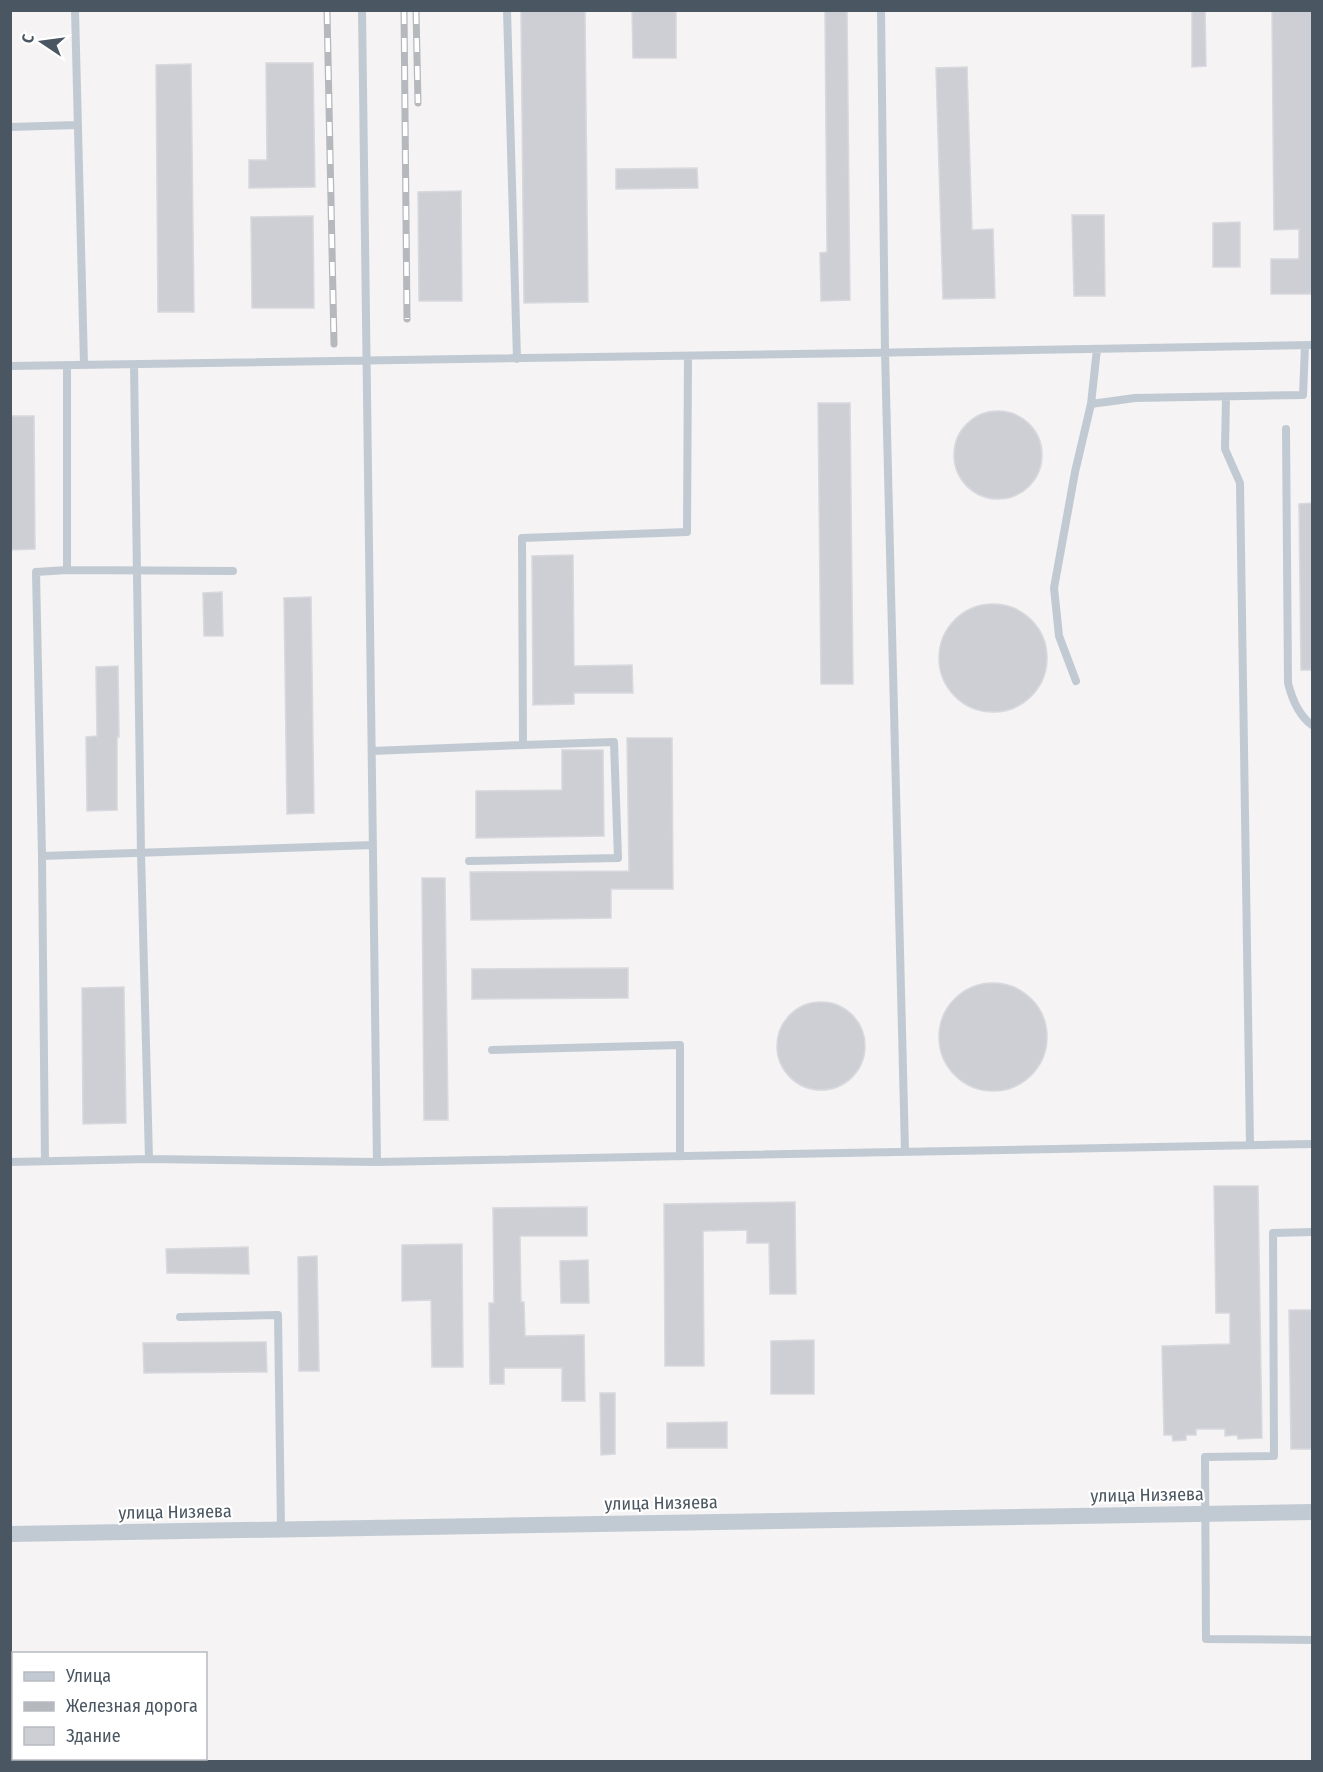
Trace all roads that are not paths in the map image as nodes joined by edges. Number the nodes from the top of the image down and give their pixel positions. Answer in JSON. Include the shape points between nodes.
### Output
{"nodes":[{"id":1,"x":75,"y":10,"type":"edge"},
{"id":2,"x":362,"y":10,"type":"edge"},
{"id":3,"x":507,"y":10,"type":"edge"},
{"id":4,"x":881,"y":10,"type":"edge"},
{"id":5,"x":77,"y":125,"type":"junction"},
{"id":6,"x":10,"y":127,"type":"edge"},
{"id":7,"x":1309,"y":346,"type":"edge"},
{"id":8,"x":1097,"y":349,"type":"junction"},
{"id":9,"x":885,"y":352,"type":"junction"},
{"id":10,"x":688,"y":356,"type":"junction"},
{"id":11,"x":517,"y":359,"type":"junction"},
{"id":12,"x":368,"y":363,"type":"junction"},
{"id":13,"x":134,"y":364,"type":"junction"},
{"id":14,"x":67,"y":365,"type":"junction"},
{"id":15,"x":84,"y":365,"type":"junction"},
{"id":16,"x":10,"y":366,"type":"edge"},
{"id":17,"x":1226,"y":397,"type":"junction"},
{"id":18,"x":1090,"y":404,"type":"junction"},
{"id":19,"x":1286,"y":429,"type":"dead end"},
{"id":20,"x":68,"y":570,"type":"junction"},
{"id":21,"x":137,"y":571,"type":"junction"},
{"id":22,"x":233,"y":572,"type":"dead end"},
{"id":23,"x":1076,"y":681,"type":"dead end"},
{"id":24,"x":1312,"y":725,"type":"edge"},
{"id":25,"x":523,"y":745,"type":"junction"},
{"id":26,"x":372,"y":751,"type":"junction"},
{"id":27,"x":373,"y":845,"type":"junction"},
{"id":28,"x":141,"y":853,"type":"junction"},
{"id":29,"x":42,"y":856,"type":"junction"},
{"id":30,"x":470,"y":861,"type":"dead end"},
{"id":31,"x":492,"y":1050,"type":"dead end"},
{"id":32,"x":1312,"y":1144,"type":"edge"},
{"id":33,"x":1250,"y":1145,"type":"junction"},
{"id":34,"x":905,"y":1151,"type":"junction"},
{"id":35,"x":680,"y":1156,"type":"junction"},
{"id":36,"x":149,"y":1159,"type":"junction"},
{"id":37,"x":45,"y":1161,"type":"junction"},
{"id":38,"x":10,"y":1162,"type":"edge"},
{"id":39,"x":376,"y":1162,"type":"junction"},
{"id":40,"x":1312,"y":1232,"type":"edge"},
{"id":41,"x":180,"y":1317,"type":"dead end"},
{"id":42,"x":1312,"y":1512,"type":"edge"},
{"id":43,"x":1204,"y":1513,"type":"junction"},
{"id":44,"x":281,"y":1529,"type":"junction"},
{"id":45,"x":10,"y":1534,"type":"edge"},
{"id":46,"x":1312,"y":1640,"type":"edge"}],
"edges":[{"from":1,"to":5,"type":"lane"},
{"from":2,"to":12,"type":"lane"},
{"from":3,"to":11,"type":"lane"},
{"from":4,"to":9,"type":"lane"},
{"from":5,"to":6,"type":"lane"},
{"from":5,"to":15,"type":"lane"},
{"from":7,"to":8,"type":"lane"},
{"from":7,"to":17,"type":"lane","via":[[1303,395]]},
{"from":8,"to":9,"type":"lane"},
{"from":8,"to":18,"type":"lane"},
{"from":9,"to":10,"type":"lane"},
{"from":9,"to":34,"type":"lane"},
{"from":10,"to":11,"type":"lane"},
{"from":10,"to":25,"type":"lane","via":[[687,532],[522,538]]},
{"from":11,"to":12,"type":"lane"},
{"from":12,"to":13,"type":"lane"},
{"from":12,"to":26,"type":"lane"},
{"from":13,"to":15,"type":"lane"},
{"from":13,"to":21,"type":"lane"},
{"from":14,"to":15,"type":"lane"},
{"from":14,"to":16,"type":"lane"},
{"from":14,"to":20,"type":"lane"},
{"from":17,"to":18,"type":"lane","via":[[1135,398]]},
{"from":17,"to":33,"type":"lane","via":[[1225,449],[1240,483]]},
{"from":18,"to":23,"type":"lane","via":[[1054,588],[1059,636]]},
{"from":19,"to":24,"type":"lane","via":[[1288,683],[1293,701]]},
{"from":20,"to":21,"type":"lane"},
{"from":20,"to":29,"type":"lane","via":[[36,572]]},
{"from":21,"to":22,"type":"lane"},
{"from":21,"to":28,"type":"lane"},
{"from":25,"to":26,"type":"lane"},
{"from":25,"to":30,"type":"lane","via":[[614,742],[618,858]]},
{"from":26,"to":27,"type":"lane"},
{"from":27,"to":28,"type":"lane"},
{"from":27,"to":39,"type":"lane"},
{"from":28,"to":29,"type":"lane"},
{"from":28,"to":36,"type":"lane"},
{"from":29,"to":37,"type":"lane"},
{"from":31,"to":35,"type":"lane","via":[[680,1044]]},
{"from":32,"to":33,"type":"lane"},
{"from":33,"to":34,"type":"lane"},
{"from":34,"to":35,"type":"lane"},
{"from":35,"to":39,"type":"lane"},
{"from":36,"to":37,"type":"lane"},
{"from":36,"to":39,"type":"lane"},
{"from":37,"to":38,"type":"lane"},
{"from":40,"to":43,"type":"lane","via":[[1273,1233],[1274,1456],[1204,1457]]},
{"from":41,"to":44,"type":"lane","via":[[278,1316]]},
{"from":42,"to":43,"type":"street","name":"улица Низяева"},
{"from":43,"to":44,"type":"street","name":"улица Низяева"},
{"from":43,"to":46,"type":"lane","via":[[1206,1639]]},
{"from":44,"to":45,"type":"street","name":"улица Низяева"}]}
